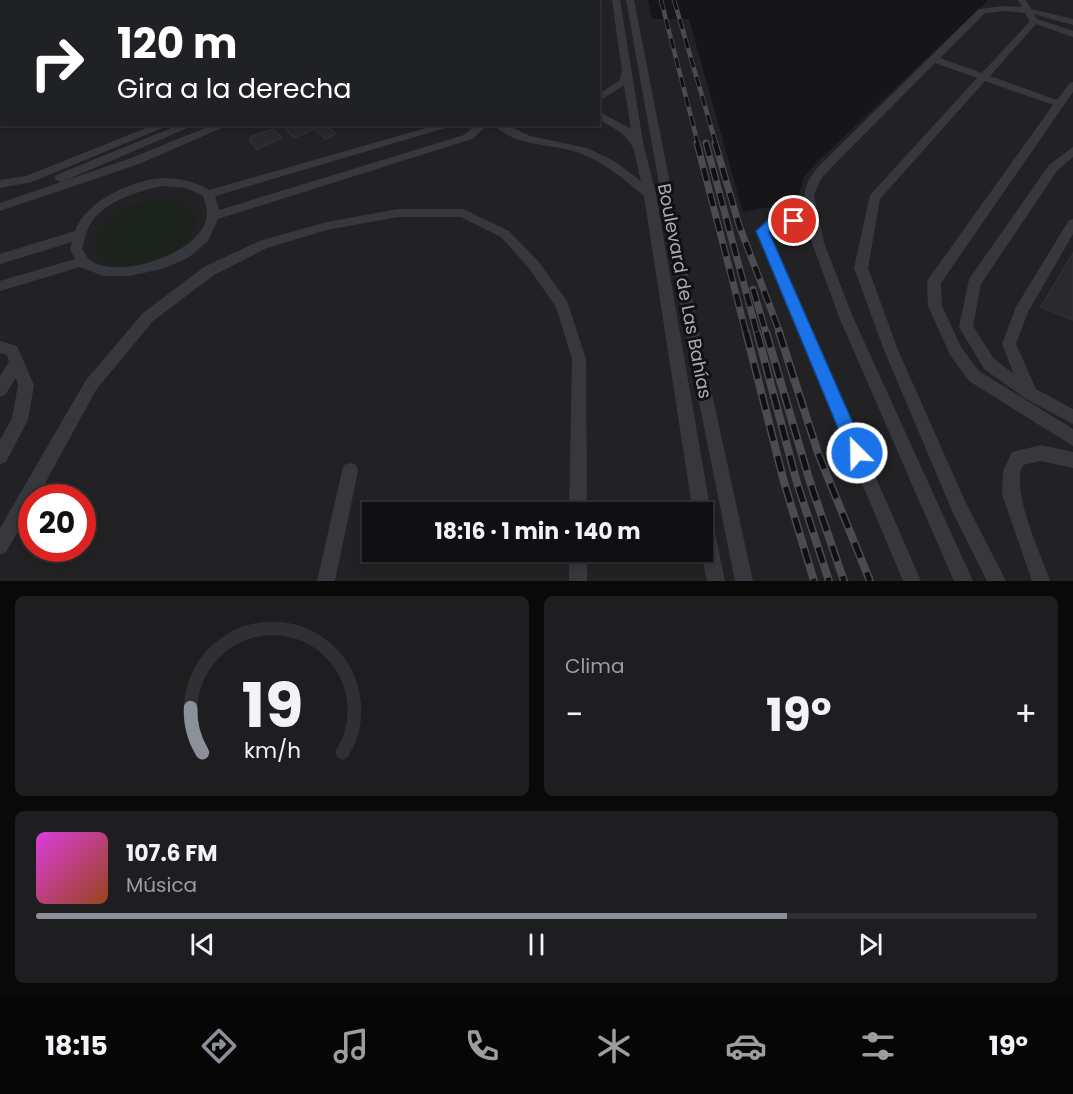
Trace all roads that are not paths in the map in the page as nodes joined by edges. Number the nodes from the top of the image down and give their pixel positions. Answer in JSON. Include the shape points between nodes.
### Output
{"nodes":[{"id":1,"x":603,"y":0,"type":"edge"},
{"id":2,"x":619,"y":1,"type":"edge"},
{"id":3,"x":1028,"y":10,"type":"edge"},
{"id":4,"x":1073,"y":22,"type":"edge"},
{"id":5,"x":1073,"y":34,"type":"edge"},
{"id":6,"x":625,"y":54,"type":"junction"},
{"id":7,"x":934,"y":59,"type":"junction"},
{"id":8,"x":627,"y":71,"type":"junction"},
{"id":9,"x":984,"y":77,"type":"junction"},
{"id":10,"x":1073,"y":85,"type":"edge"},
{"id":11,"x":600,"y":98,"type":"edge"},
{"id":12,"x":1059,"y":104,"type":"junction"},
{"id":13,"x":600,"y":115,"type":"edge"},
{"id":14,"x":162,"y":126,"type":"edge"},
{"id":15,"x":187,"y":126,"type":"edge"},
{"id":16,"x":221,"y":126,"type":"edge"},
{"id":17,"x":447,"y":126,"type":"edge"},
{"id":18,"x":482,"y":126,"type":"edge"},
{"id":19,"x":501,"y":126,"type":"edge"},
{"id":20,"x":638,"y":142,"type":"junction"},
{"id":21,"x":1073,"y":151,"type":"edge"},
{"id":22,"x":0,"y":184,"type":"edge"},
{"id":23,"x":208,"y":194,"type":"junction"},
{"id":24,"x":650,"y":194,"type":"junction"},
{"id":25,"x":0,"y":202,"type":"edge"},
{"id":26,"x":0,"y":207,"type":"edge"},
{"id":27,"x":214,"y":216,"type":"junction"},
{"id":28,"x":813,"y":222,"type":"junction"},
{"id":29,"x":1073,"y":223,"type":"edge"},
{"id":30,"x":78,"y":235,"type":"junction"},
{"id":31,"x":0,"y":259,"type":"edge"},
{"id":32,"x":82,"y":262,"type":"junction"},
{"id":33,"x":0,"y":286,"type":"edge"},
{"id":34,"x":0,"y":347,"type":"edge"},
{"id":35,"x":17,"y":362,"type":"junction"},
{"id":36,"x":0,"y":390,"type":"edge"},
{"id":37,"x":1031,"y":394,"type":"junction"},
{"id":38,"x":1073,"y":417,"type":"edge"},
{"id":39,"x":1073,"y":438,"type":"edge"},
{"id":40,"x":0,"y":456,"type":"edge"},
{"id":41,"x":1073,"y":460,"type":"edge"},
{"id":42,"x":350,"y":471,"type":"dead end"},
{"id":43,"x":578,"y":502,"type":"edge"},
{"id":44,"x":700,"y":502,"type":"edge"},
{"id":45,"x":0,"y":546,"type":"edge"},
{"id":46,"x":578,"y":562,"type":"edge"},
{"id":47,"x":712,"y":562,"type":"edge"},
{"id":48,"x":326,"y":581,"type":"edge"},
{"id":49,"x":578,"y":581,"type":"edge"},
{"id":50,"x":716,"y":581,"type":"edge"},
{"id":51,"x":744,"y":581,"type":"edge"},
{"id":52,"x":912,"y":581,"type":"edge"},
{"id":53,"x":964,"y":581,"type":"edge"},
{"id":54,"x":997,"y":581,"type":"edge"},
{"id":55,"x":1041,"y":581,"type":"edge"}],
"edges":[{"from":1,"to":6,"type":"street","via":[[614,15]]},
{"from":2,"to":6,"type":"street","name":"Boulevard de Las Bahías"},
{"from":2,"to":51,"type":"street","name":"Boulevard de Las Bahías","via":[[633,16]]},
{"from":3,"to":4,"type":"street"},
{"from":3,"to":5,"type":"street"},
{"from":3,"to":7,"type":"street","via":[[982,11]]},
{"from":3,"to":9,"type":"street"},
{"from":6,"to":8,"type":"street","name":"Boulevard de Las Bahías"},
{"from":7,"to":9,"type":"street"},
{"from":7,"to":28,"type":"street","via":[[816,177],[808,195]]},
{"from":8,"to":11,"type":"street","via":[[623,82]]},
{"from":8,"to":20,"type":"street","name":"Boulevard de Las Bahías"},
{"from":9,"to":12,"type":"street"},
{"from":9,"to":54,"type":"street","via":[[874,198],[861,268],[891,350],[959,507]]},
{"from":10,"to":12,"type":"street"},
{"from":12,"to":39,"type":"street","via":[[934,282],[935,306],[956,351],[974,376]]},
{"from":13,"to":20,"type":"street","via":[[625,129]]},
{"from":14,"to":22,"type":"street","via":[[28,179]]},
{"from":15,"to":25,"type":"street"},
{"from":16,"to":26,"type":"street","via":[[135,161]]},
{"from":17,"to":23,"type":"street"},
{"from":18,"to":27,"type":"street","via":[[468,137]]},
{"from":19,"to":24,"type":"street","via":[[529,139],[583,150],[605,160]]},
{"from":20,"to":24,"type":"street","name":"Boulevard de Las Bahías"},
{"from":21,"to":37,"type":"street","via":[[1053,168],[974,284],[966,327],[989,364]]},
{"from":23,"to":27,"type":"street"},
{"from":23,"to":30,"type":"street","via":[[181,182],[140,187],[101,206]]},
{"from":24,"to":44,"type":"street","name":"Boulevard de Las Bahías"},
{"from":27,"to":32,"type":"street","via":[[195,244],[157,266],[113,273],[95,270]]},
{"from":28,"to":52,"type":"street","via":[[774,219],[762,231]]},
{"from":28,"to":53,"type":"street","via":[[846,317]]},
{"from":29,"to":37,"type":"street","via":[[1021,311],[1009,344]]},
{"from":30,"to":31,"type":"street"},
{"from":30,"to":32,"type":"street","via":[[76,250]]},
{"from":32,"to":33,"type":"street"},
{"from":34,"to":35,"type":"street","via":[[12,350]]},
{"from":35,"to":36,"type":"street"},
{"from":35,"to":40,"type":"street","via":[[26,385],[22,409]]},
{"from":37,"to":38,"type":"street"},
{"from":41,"to":55,"type":"street","via":[[1041,453],[1018,458],[1011,471],[1011,494]]},
{"from":42,"to":48,"type":"street"},
{"from":43,"to":45,"type":"street","via":[[579,359],[562,305],[533,264],[505,234],[463,213],[398,213],[327,226],[264,244],[209,271],[148,316],[91,385]]},
{"from":46,"to":49,"type":"street"},
{"from":47,"to":50,"type":"street","name":"Boulevard de Las Bahías"}]}
